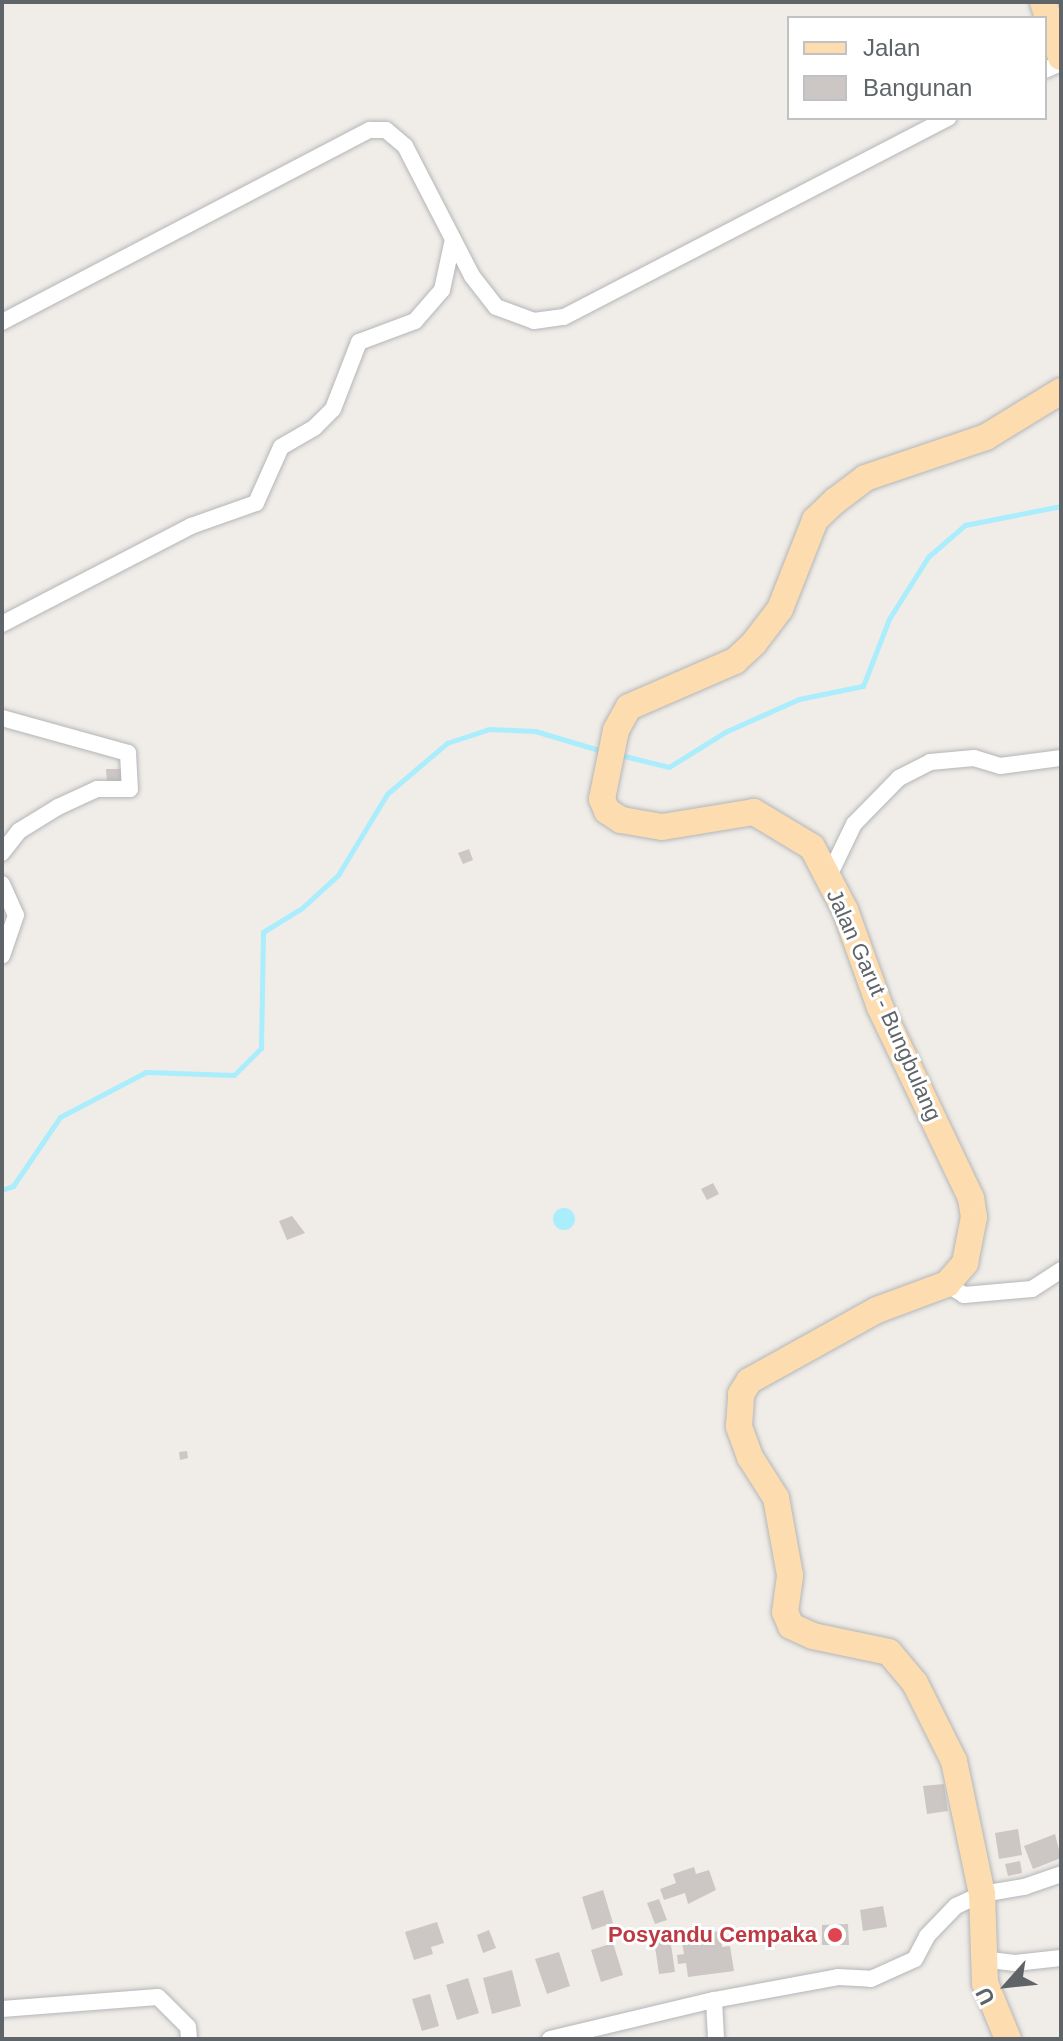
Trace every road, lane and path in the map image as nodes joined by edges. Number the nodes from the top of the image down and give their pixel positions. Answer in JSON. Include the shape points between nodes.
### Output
{"nodes":[{"id":1,"x":1043,"y":2,"type":"edge"},
{"id":2,"x":1061,"y":57,"type":"edge"},
{"id":3,"x":944,"y":120,"type":"edge"},
{"id":4,"x":453,"y":239,"type":"junction"},
{"id":5,"x":2,"y":322,"type":"edge"},
{"id":6,"x":1061,"y":391,"type":"edge"},
{"id":7,"x":2,"y":624,"type":"edge"},
{"id":8,"x":2,"y":718,"type":"edge"},
{"id":9,"x":1061,"y":758,"type":"edge"},
{"id":10,"x":2,"y":853,"type":"edge"},
{"id":11,"x":827,"y":880,"type":"junction"},
{"id":12,"x":2,"y":884,"type":"edge"},
{"id":13,"x":2,"y":956,"type":"edge"},
{"id":14,"x":1061,"y":1270,"type":"edge"},
{"id":15,"x":947,"y":1284,"type":"junction"},
{"id":16,"x":1061,"y":1874,"type":"edge"},
{"id":17,"x":982,"y":1894,"type":"junction"},
{"id":18,"x":1061,"y":1958,"type":"edge"},
{"id":19,"x":982,"y":1959,"type":"junction"},
{"id":20,"x":714,"y":2000,"type":"junction"},
{"id":21,"x":2,"y":2009,"type":"edge"},
{"id":22,"x":189,"y":2039,"type":"edge"},
{"id":23,"x":550,"y":2039,"type":"edge"},
{"id":24,"x":716,"y":2039,"type":"edge"},
{"id":25,"x":1008,"y":2039,"type":"edge"}],
"edges":[{"from":1,"to":2,"type":"main road"},
{"from":3,"to":4,"type":"street","via":[[564,317],[534,321],[496,307]]},
{"from":4,"to":5,"type":"street","via":[[405,146],[386,130],[370,130]]},
{"from":4,"to":7,"type":"street","via":[[442,290],[415,321],[359,342],[333,409],[281,447],[256,503],[191,526]]},
{"from":6,"to":11,"type":"main road","name":"Jalan Garut - Bungbulang","via":[[986,437],[893,467],[845,494],[815,520],[780,609],[754,643],[735,661],[643,697],[629,707],[616,730],[604,780],[607,811],[621,820],[662,827],[754,812],[812,847]]},
{"from":8,"to":10,"type":"street","via":[[128,753],[130,789],[97,789],[58,807],[19,831]]},
{"from":9,"to":11,"type":"street","via":[[1000,766],[974,758],[945,760],[909,772],[854,824]]},
{"from":11,"to":15,"type":"main road","name":"Jalan Garut - Bungbulang","via":[[845,910],[880,1007],[971,1198],[974,1217],[965,1263]]},
{"from":12,"to":13,"type":"street","via":[[16,915]]},
{"from":14,"to":15,"type":"street","via":[[1032,1289],[964,1295]]},
{"from":15,"to":17,"type":"main road","via":[[868,1315],[749,1381],[741,1394],[739,1426],[750,1457],[776,1498],[790,1575],[788,1619],[800,1633],[878,1646],[899,1660],[954,1761]]},
{"from":16,"to":17,"type":"street"},
{"from":17,"to":19,"type":"main road"},
{"from":17,"to":20,"type":"street","via":[[956,1906],[927,1936],[915,1959],[899,1969],[871,1979],[838,1977]]},
{"from":18,"to":19,"type":"street","via":[[1015,1963]]},
{"from":19,"to":25,"type":"main road","via":[[985,1983]]},
{"from":20,"to":23,"type":"street"},
{"from":20,"to":24,"type":"street"},
{"from":21,"to":22,"type":"street","via":[[158,1997],[188,2027]]}]}
